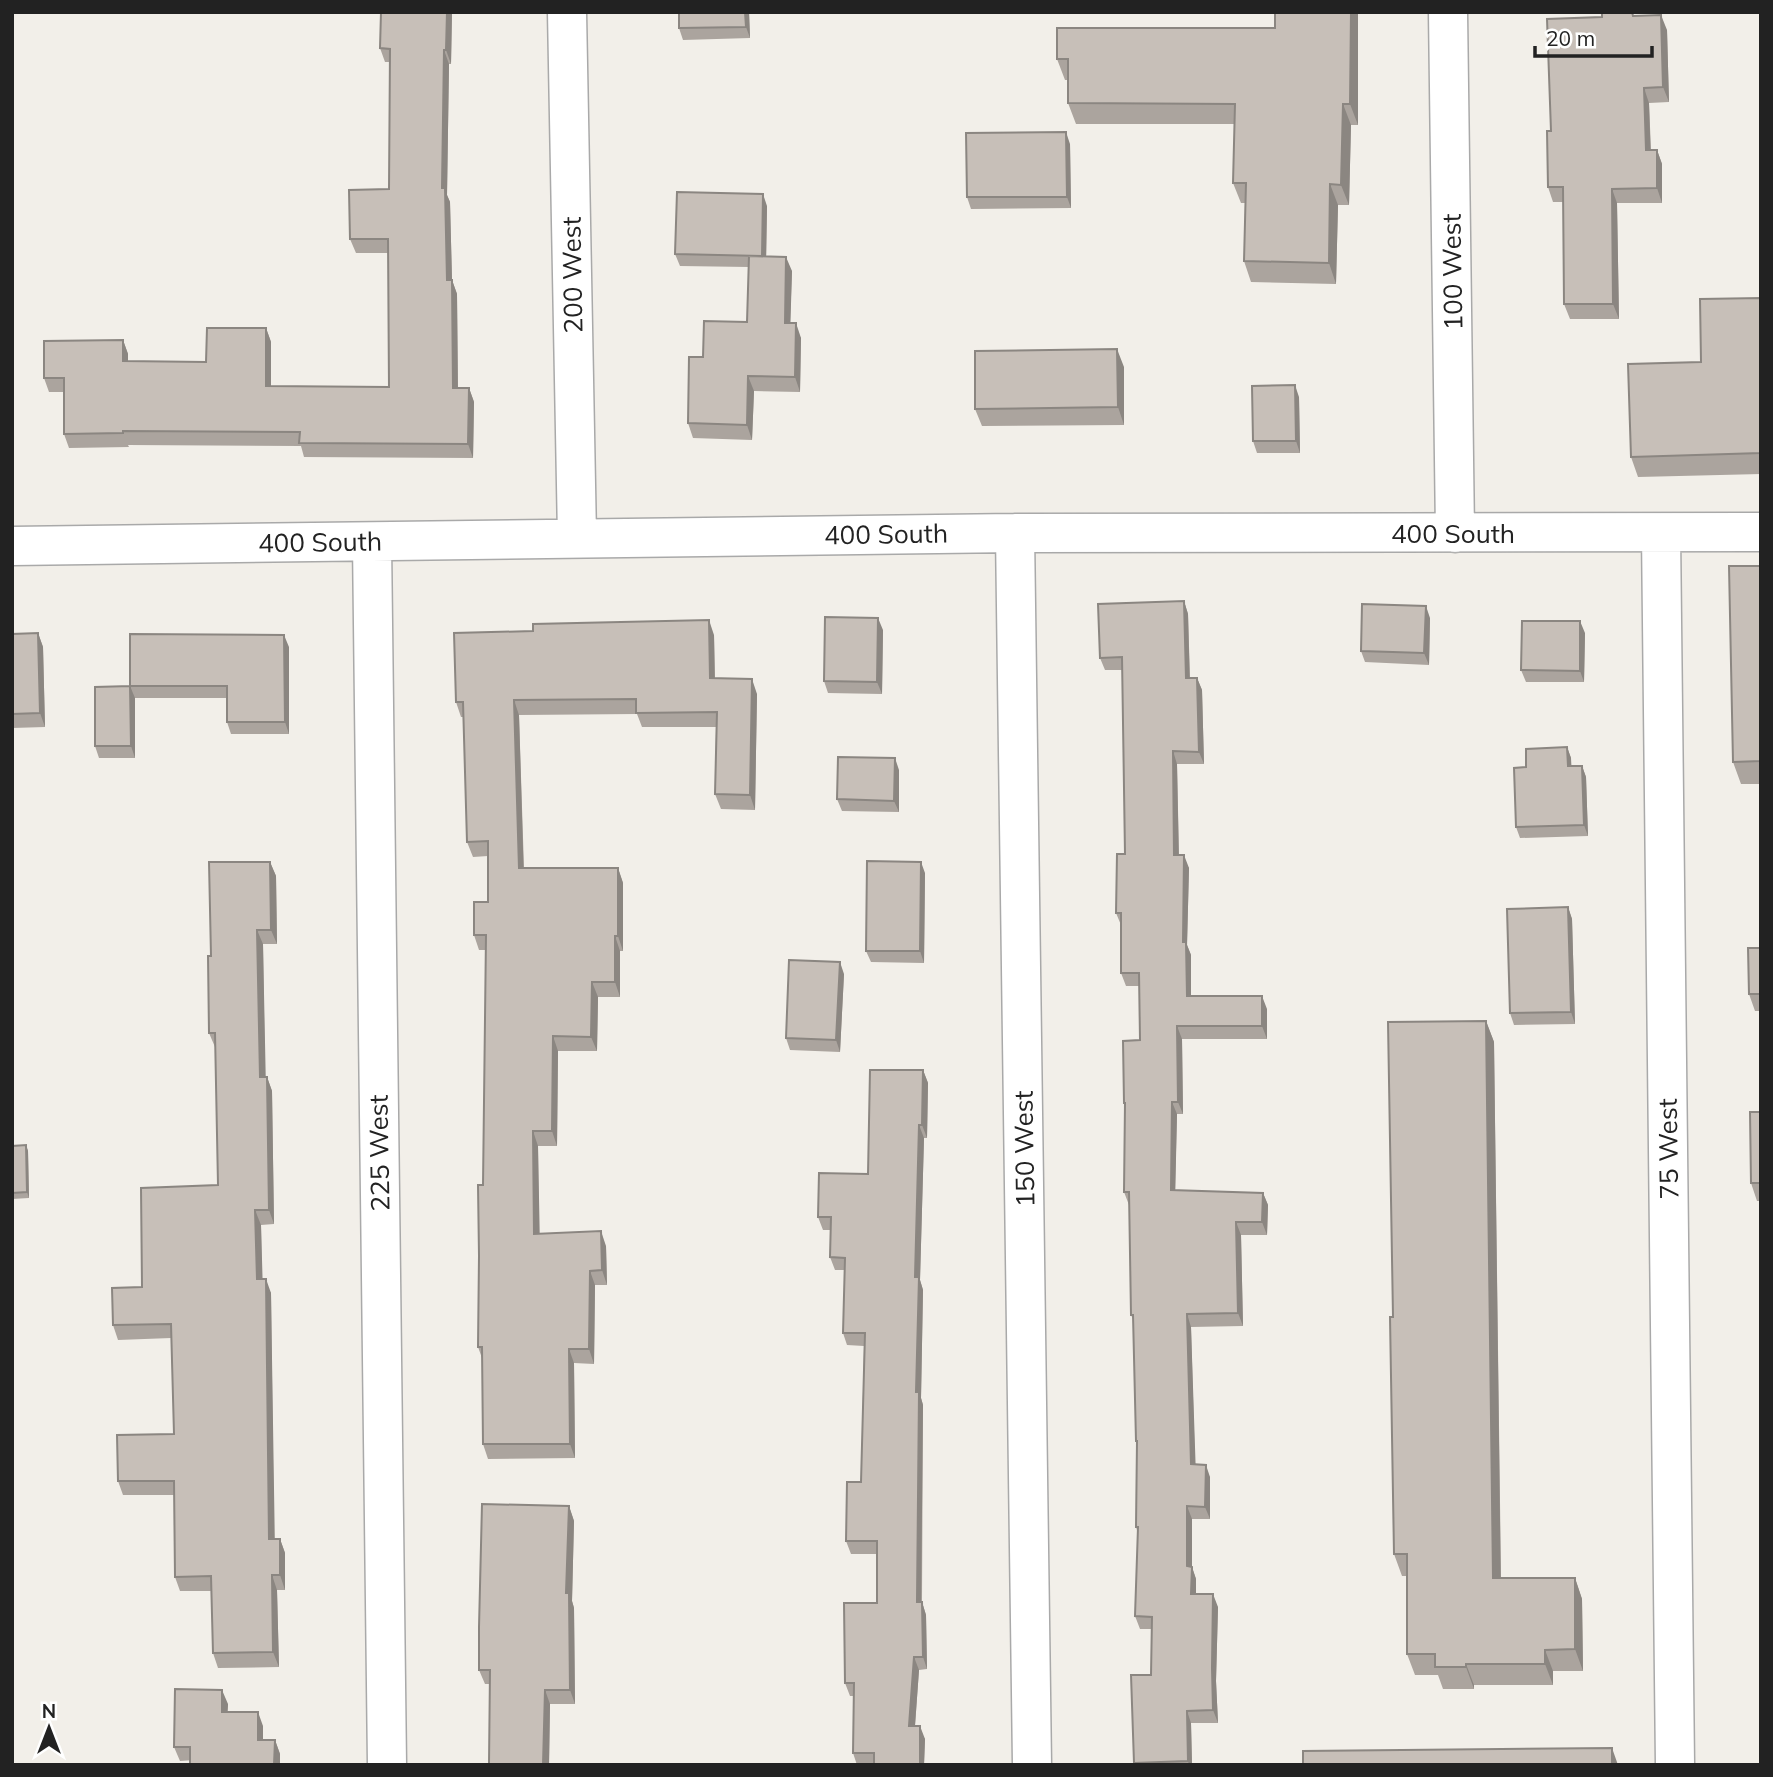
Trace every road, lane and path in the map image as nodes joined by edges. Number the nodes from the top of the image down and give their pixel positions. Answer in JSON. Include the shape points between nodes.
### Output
{"nodes":[{"id":1,"x":567,"y":12,"type":"edge"},
{"id":2,"x":1448,"y":12,"type":"edge"},
{"id":3,"x":1761,"y":532,"type":"edge"},
{"id":4,"x":1015,"y":533,"type":"junction"},
{"id":5,"x":1455,"y":533,"type":"junction"},
{"id":6,"x":1661,"y":533,"type":"junction"},
{"id":7,"x":577,"y":537,"type":"junction"},
{"id":8,"x":372,"y":542,"type":"junction"},
{"id":9,"x":12,"y":546,"type":"edge"},
{"id":10,"x":387,"y":1765,"type":"edge"},
{"id":11,"x":1032,"y":1765,"type":"edge"},
{"id":12,"x":1675,"y":1765,"type":"edge"}],
"edges":[{"from":1,"to":7,"type":"street","name":"200 West"},
{"from":2,"to":5,"type":"street","name":"100 West"},
{"from":3,"to":6,"type":"street","name":"400 South"},
{"from":4,"to":5,"type":"street","name":"400 South"},
{"from":4,"to":7,"type":"street","name":"400 South"},
{"from":4,"to":11,"type":"street","name":"150 West"},
{"from":5,"to":6,"type":"street","name":"400 South"},
{"from":6,"to":12,"type":"street","name":"75 West"},
{"from":7,"to":8,"type":"street","name":"400 South"},
{"from":8,"to":9,"type":"street","name":"400 South"},
{"from":8,"to":10,"type":"street","name":"225 West"}]}
